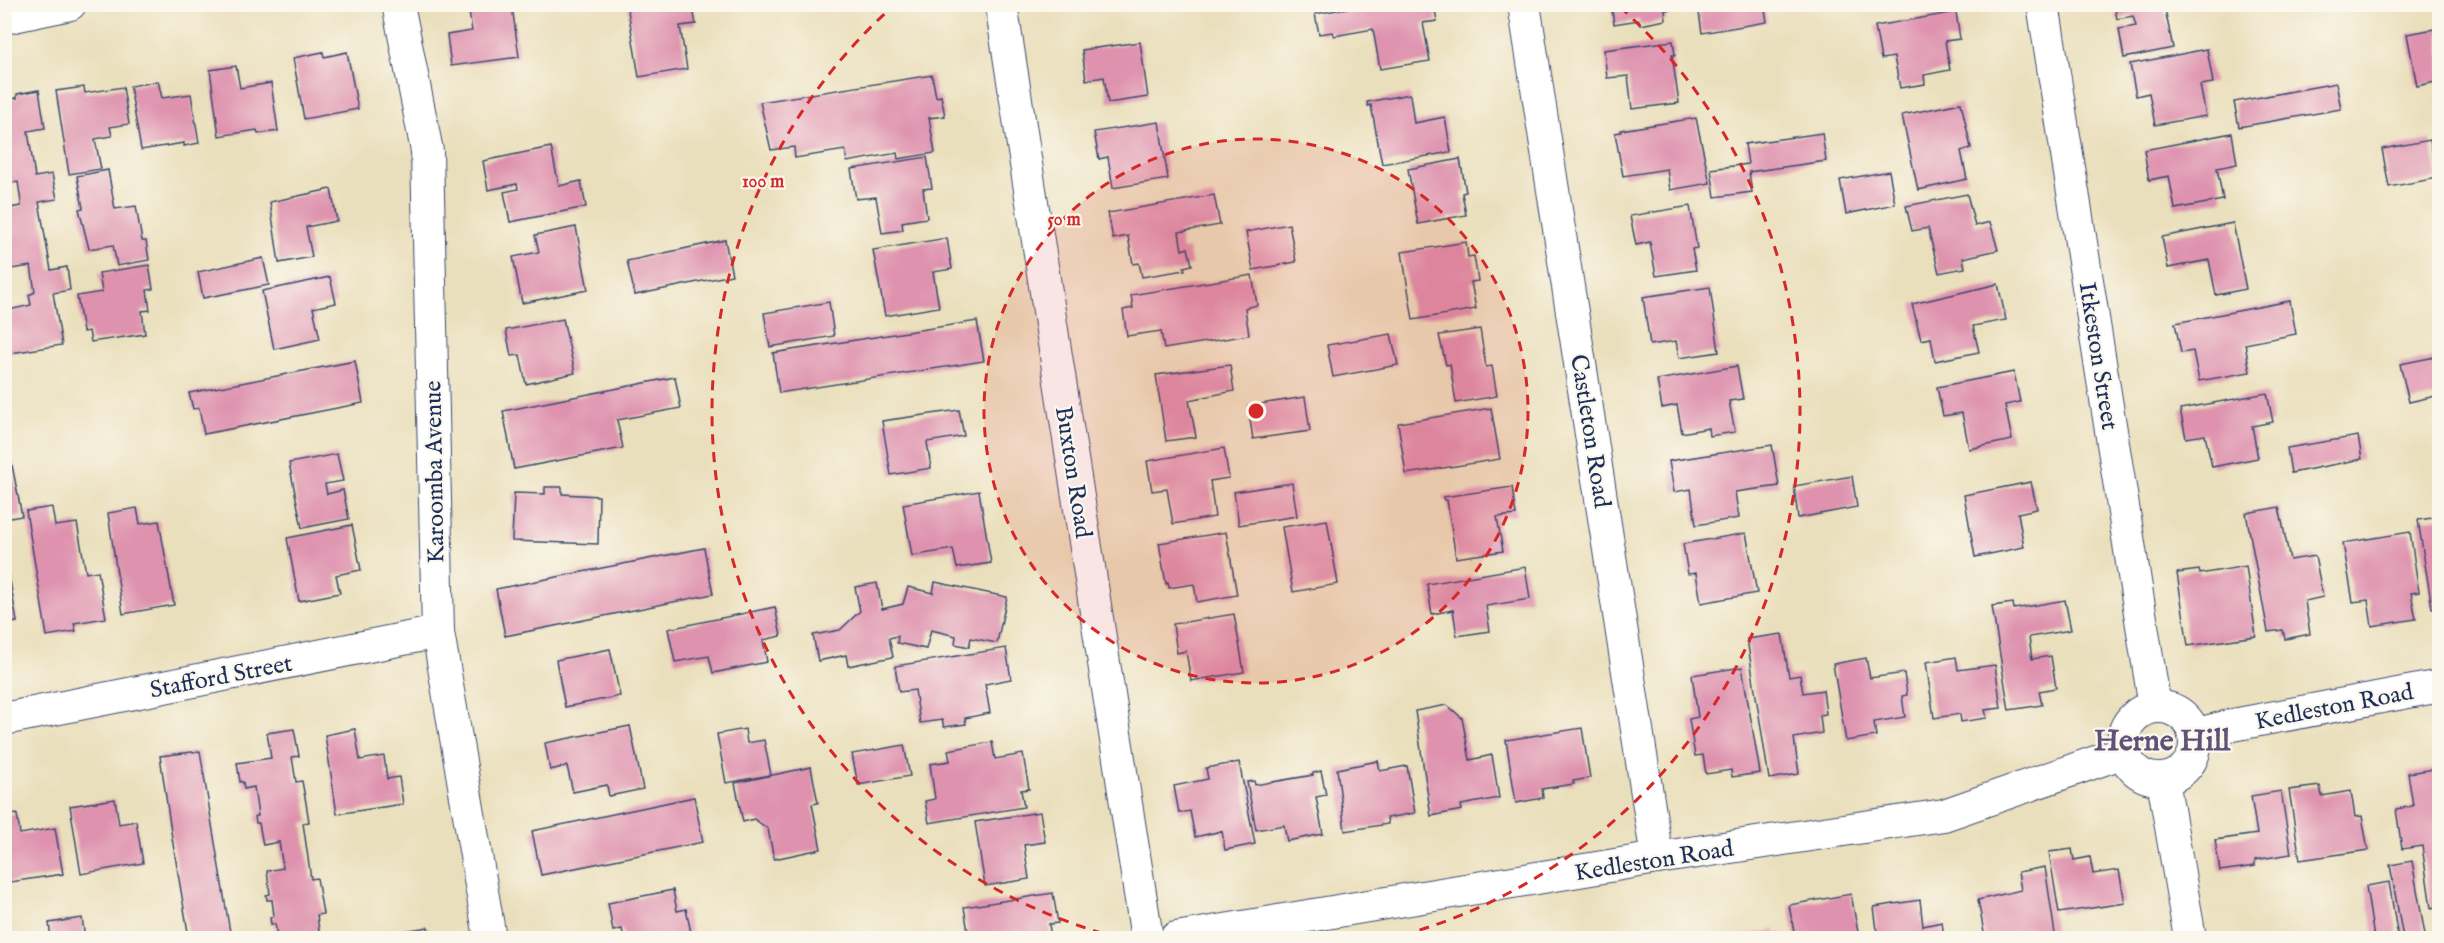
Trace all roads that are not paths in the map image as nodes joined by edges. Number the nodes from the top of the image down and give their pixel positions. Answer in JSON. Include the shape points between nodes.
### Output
{"nodes":[{"id":1,"x":70,"y":4,"type":"edge"},
{"id":2,"x":398,"y":4,"type":"edge"},
{"id":3,"x":1001,"y":4,"type":"edge"},
{"id":4,"x":1524,"y":4,"type":"edge"},
{"id":5,"x":2043,"y":4,"type":"edge"},
{"id":6,"x":4,"y":18,"type":"edge"},
{"id":7,"x":438,"y":632,"type":"junction"},
{"id":8,"x":2439,"y":686,"type":"edge"},
{"id":9,"x":2155,"y":707,"type":"junction"},
{"id":10,"x":4,"y":719,"type":"edge"},
{"id":11,"x":2194,"y":735,"type":"junction"},
{"id":12,"x":2124,"y":752,"type":"junction"},
{"id":13,"x":2163,"y":780,"type":"junction"},
{"id":14,"x":1657,"y":858,"type":"junction"},
{"id":15,"x":490,"y":939,"type":"edge"},
{"id":16,"x":1147,"y":939,"type":"edge"},
{"id":17,"x":1176,"y":939,"type":"edge"},
{"id":18,"x":2190,"y":939,"type":"edge"}],
"edges":[{"from":1,"to":6,"type":"street"},
{"from":2,"to":7,"type":"street","name":"Karoomba Avenue","via":[[427,151]]},
{"from":3,"to":16,"type":"street","name":"Buxton Road"},
{"from":4,"to":14,"type":"street","name":"Castleton Road"},
{"from":5,"to":9,"type":"street","name":"Itkeston Street"},
{"from":7,"to":10,"type":"street","name":"Stafford Street"},
{"from":7,"to":15,"type":"street","name":"Karoomba Avenue"},
{"from":8,"to":11,"type":"street","name":"Kedleston Road"},
{"from":9,"to":11,"type":"street","via":[[2175,711],[2190,725]]},
{"from":9,"to":12,"type":"street","via":[[2133,718],[2126,728]]},
{"from":11,"to":13,"type":"street","via":[[2192,759],[2175,776]]},
{"from":12,"to":13,"type":"street","via":[[2134,770]]},
{"from":12,"to":14,"type":"street","name":"Kedleston Road","via":[[1944,815]]},
{"from":13,"to":18,"type":"street"},
{"from":14,"to":17,"type":"street","name":"Kedleston Road"}]}
